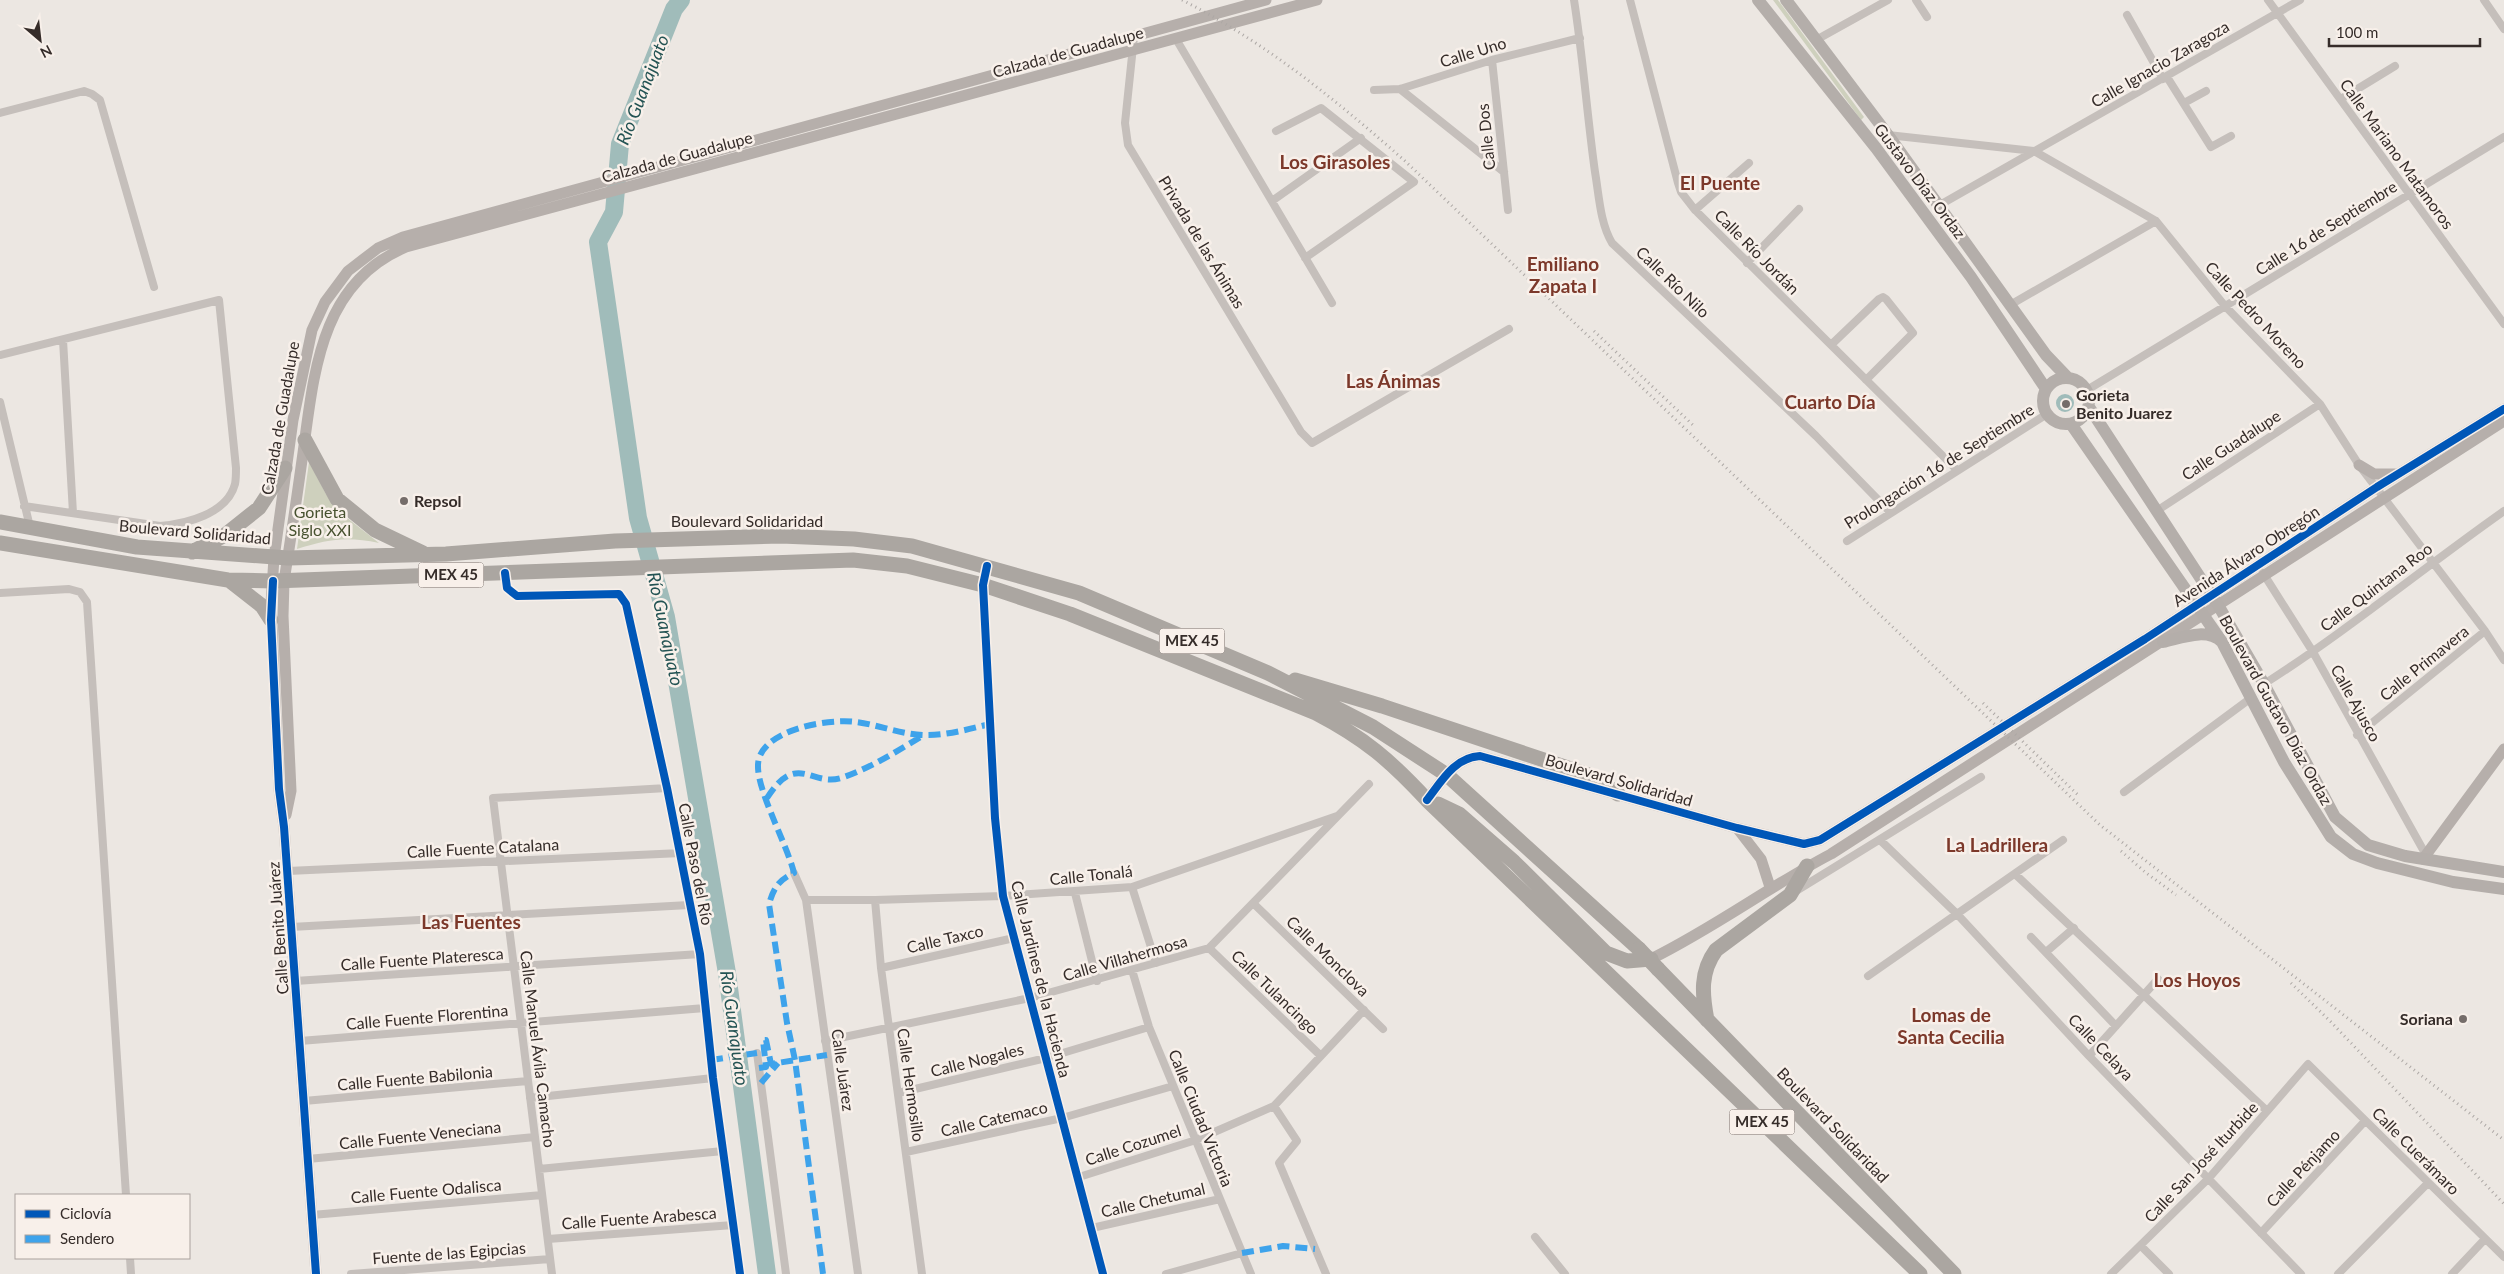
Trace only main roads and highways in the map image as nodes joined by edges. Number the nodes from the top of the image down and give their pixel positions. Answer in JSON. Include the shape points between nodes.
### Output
{"nodes":[{"id":1,"x":1758,"y":0,"type":"edge"},
{"id":2,"x":1790,"y":1,"type":"edge"},
{"id":3,"x":2068,"y":378,"type":"junction"},
{"id":4,"x":2046,"y":389,"type":"junction"},
{"id":5,"x":2089,"y":407,"type":"junction"},
{"id":6,"x":2071,"y":424,"type":"junction"},
{"id":7,"x":305,"y":440,"type":"road end"},
{"id":8,"x":285,"y":468,"type":"road end"},
{"id":9,"x":0,"y":522,"type":"edge"},
{"id":10,"x":0,"y":543,"type":"edge"},
{"id":11,"x":192,"y":552,"type":"junction"},
{"id":12,"x":426,"y":554,"type":"junction"},
{"id":13,"x":228,"y":580,"type":"junction"},
{"id":14,"x":270,"y":620,"type":"road end"},
{"id":15,"x":2163,"y":642,"type":"road end"},
{"id":16,"x":2222,"y":642,"type":"junction"},
{"id":17,"x":1268,"y":672,"type":"junction"},
{"id":18,"x":1618,"y":794,"type":"road end"},
{"id":19,"x":1427,"y":800,"type":"junction"},
{"id":20,"x":1807,"y":866,"type":"road end"},
{"id":21,"x":2504,"y":872,"type":"edge"},
{"id":22,"x":2500,"y":889,"type":"edge"},
{"id":23,"x":1654,"y":964,"type":"junction"},
{"id":24,"x":1707,"y":1020,"type":"junction"},
{"id":25,"x":1920,"y":1274,"type":"edge"},
{"id":26,"x":1954,"y":1274,"type":"edge"}],
"edges":[{"from":1,"to":4,"type":"main road","name":"Gustavo Díaz Ordaz","via":[[1876,148],[1971,277]]},
{"from":2,"to":3,"type":"main road","name":"Gustavo Díaz Ordaz","via":[[2052,364]]},
{"from":3,"to":4,"type":"main road","via":[[2056,380]]},
{"from":3,"to":5,"type":"main road","via":[[2087,390]]},
{"from":4,"to":6,"type":"main road","via":[[2043,402],[2047,414],[2058,423]]},
{"from":5,"to":6,"type":"main road","via":[[2082,418]]},
{"from":5,"to":21,"type":"main road","name":"Boulevard Gustavo Díaz Ordaz","via":[[2215,600],[2336,817],[2368,845]]},
{"from":6,"to":16,"type":"main road","name":"Boulevard Gustavo Díaz Ordaz"},
{"from":7,"to":12,"type":"highway","via":[[337,499],[375,530]]},
{"from":8,"to":11,"type":"highway","via":[[259,508],[225,535]]},
{"from":9,"to":11,"type":"highway","name":"Boulevard Solidaridad","number":"MEX 45","via":[[137,547]]},
{"from":10,"to":13,"type":"highway","number":"MEX 45"},
{"from":11,"to":12,"type":"highway","name":"Boulevard Solidaridad","number":"MEX 45","via":[[281,558]]},
{"from":12,"to":17,"type":"highway","name":"Boulevard Solidaridad","number":"MEX 45","via":[[615,541],[781,536],[854,539],[912,546],[1079,594]]},
{"from":13,"to":14,"type":"highway","via":[[262,606]]},
{"from":13,"to":19,"type":"highway","number":"MEX 45","via":[[278,581],[853,560],[907,566],[983,585],[1079,617],[1316,712],[1385,756]]},
{"from":15,"to":16,"type":"main road","via":[[2201,634]]},
{"from":16,"to":22,"type":"main road","name":"Boulevard Gustavo Díaz Ordaz","via":[[2284,762],[2331,837],[2354,854],[2377,863],[2415,874]]},
{"from":17,"to":18,"type":"highway","via":[[1592,776]]},
{"from":17,"to":23,"type":"highway","name":"Boulevard Solidaridad","number":"MEX 45","bridge":true,"via":[[1373,727],[1447,775]]},
{"from":19,"to":23,"type":"highway","via":[[1459,814],[1514,862],[1606,953],[1626,961]]},
{"from":19,"to":25,"type":"highway","number":"MEX 45"},
{"from":20,"to":24,"type":"highway","via":[[1790,894],[1716,950],[1708,961],[1703,984]]},
{"from":23,"to":24,"type":"highway","name":"Boulevard Solidaridad","number":"MEX 45"},
{"from":24,"to":26,"type":"highway","name":"Boulevard Solidaridad","number":"MEX 45"}]}
